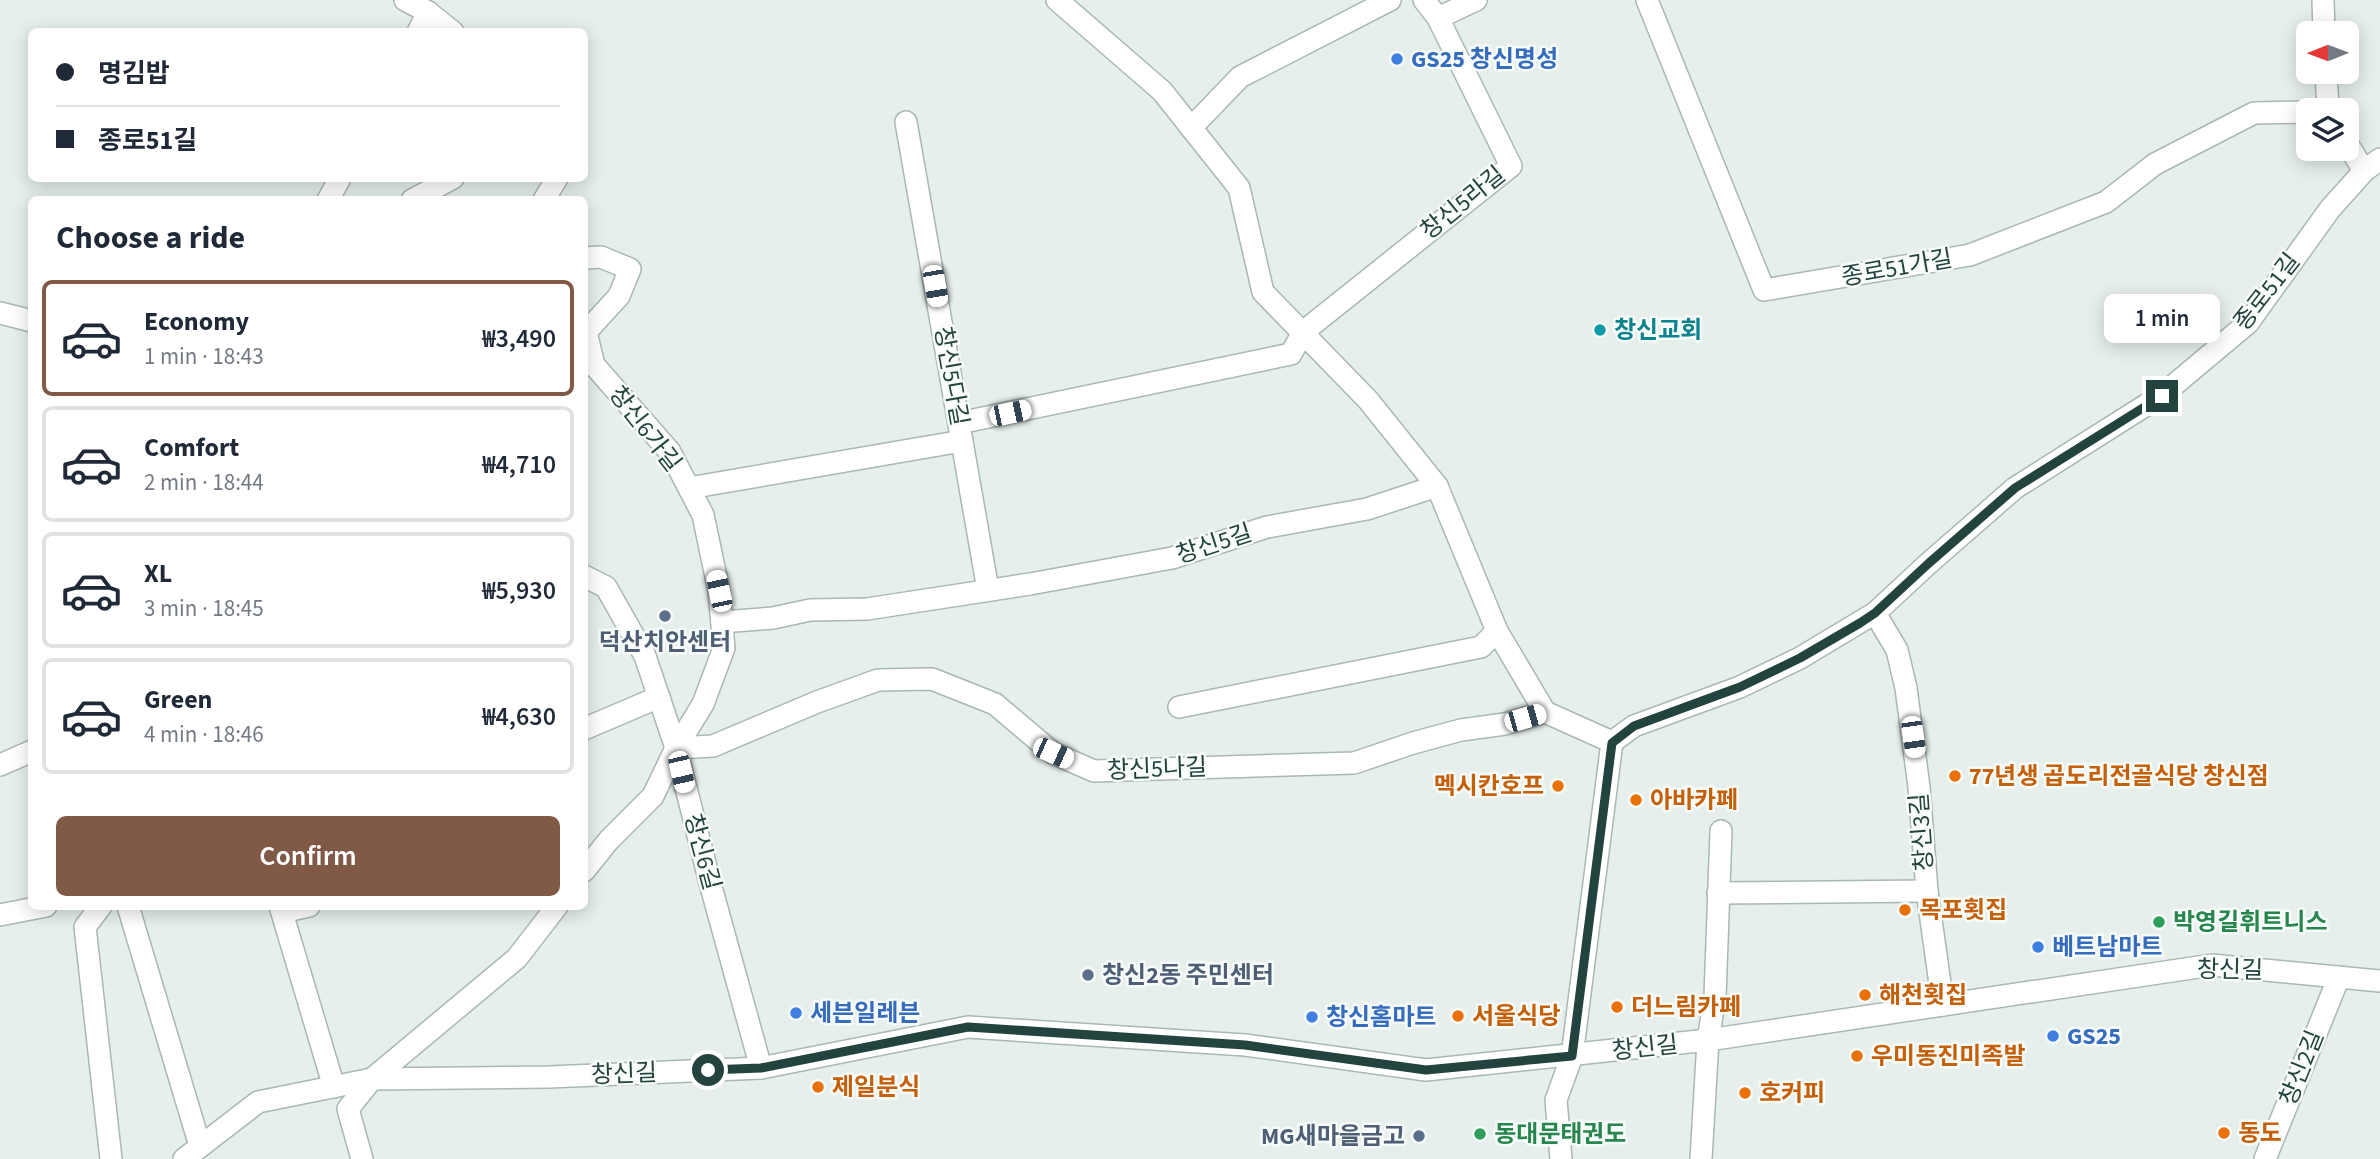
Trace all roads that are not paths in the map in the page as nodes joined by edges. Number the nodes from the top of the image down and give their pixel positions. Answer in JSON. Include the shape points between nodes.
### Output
{"nodes":[{"id":1,"x":405,"y":0,"type":"edge"},
{"id":2,"x":1057,"y":0,"type":"edge"},
{"id":3,"x":1390,"y":0,"type":"edge"},
{"id":4,"x":1424,"y":0,"type":"edge"},
{"id":5,"x":1476,"y":0,"type":"edge"},
{"id":6,"x":1647,"y":0,"type":"edge"},
{"id":7,"x":2323,"y":0,"type":"edge"},
{"id":8,"x":428,"y":12,"type":"junction"},
{"id":9,"x":1438,"y":18,"type":"junction"},
{"id":10,"x":2324,"y":21,"type":"edge"},
{"id":11,"x":420,"y":28,"type":"edge"},
{"id":12,"x":448,"y":28,"type":"edge"},
{"id":13,"x":2296,"y":112,"type":"edge"},
{"id":14,"x":906,"y":122,"type":"dead end"},
{"id":15,"x":1191,"y":128,"type":"junction"},
{"id":16,"x":2372,"y":165,"type":"edge"},
{"id":17,"x":446,"y":182,"type":"edge"},
{"id":18,"x":419,"y":196,"type":"edge"},
{"id":19,"x":588,"y":258,"type":"edge"},
{"id":20,"x":0,"y":313,"type":"edge"},
{"id":21,"x":28,"y":320,"type":"edge"},
{"id":22,"x":588,"y":330,"type":"edge"},
{"id":23,"x":1303,"y":332,"type":"junction"},
{"id":24,"x":588,"y":340,"type":"edge"},
{"id":25,"x":961,"y":432,"type":"junction"},
{"id":26,"x":1437,"y":486,"type":"junction"},
{"id":27,"x":689,"y":488,"type":"junction"},
{"id":28,"x":588,"y":578,"type":"edge"},
{"id":29,"x":988,"y":590,"type":"junction"},
{"id":30,"x":1875,"y":613,"type":"junction"},
{"id":31,"x":722,"y":622,"type":"junction"},
{"id":32,"x":1497,"y":631,"type":"junction"},
{"id":33,"x":659,"y":697,"type":"junction"},
{"id":34,"x":1179,"y":707,"type":"dead end"},
{"id":35,"x":1545,"y":712,"type":"junction"},
{"id":36,"x":588,"y":727,"type":"edge"},
{"id":37,"x":1612,"y":743,"type":"junction"},
{"id":38,"x":676,"y":748,"type":"junction"},
{"id":39,"x":28,"y":753,"type":"edge"},
{"id":40,"x":0,"y":765,"type":"edge"},
{"id":41,"x":1721,"y":831,"type":"dead end"},
{"id":42,"x":609,"y":840,"type":"junction"},
{"id":43,"x":588,"y":845,"type":"edge"},
{"id":44,"x":588,"y":866,"type":"edge"},
{"id":45,"x":1927,"y":891,"type":"junction"},
{"id":46,"x":1718,"y":893,"type":"junction"},
{"id":47,"x":28,"y":910,"type":"edge"},
{"id":48,"x":98,"y":910,"type":"edge"},
{"id":49,"x":129,"y":910,"type":"edge"},
{"id":50,"x":281,"y":910,"type":"edge"},
{"id":51,"x":554,"y":910,"type":"edge"},
{"id":52,"x":0,"y":915,"type":"edge"},
{"id":53,"x":2339,"y":977,"type":"junction"},
{"id":54,"x":2380,"y":981,"type":"edge"},
{"id":55,"x":1942,"y":1005,"type":"junction"},
{"id":56,"x":1708,"y":1040,"type":"junction"},
{"id":57,"x":1572,"y":1056,"type":"junction"},
{"id":58,"x":761,"y":1068,"type":"junction"},
{"id":59,"x":372,"y":1079,"type":"junction"},
{"id":60,"x":334,"y":1087,"type":"junction"},
{"id":61,"x":192,"y":1153,"type":"edge"},
{"id":62,"x":111,"y":1159,"type":"edge"},
{"id":63,"x":362,"y":1159,"type":"edge"},
{"id":64,"x":1561,"y":1159,"type":"edge"},
{"id":65,"x":1701,"y":1159,"type":"edge"},
{"id":66,"x":2265,"y":1159,"type":"edge"}],
"edges":[{"from":1,"to":8,"type":"street"},
{"from":2,"to":15,"type":"street","via":[[1162,91]]},
{"from":3,"to":15,"type":"street","via":[[1240,77]]},
{"from":4,"to":9,"type":"street","name":"창신5라길"},
{"from":5,"to":9,"type":"street"},
{"from":6,"to":13,"type":"street","name":"종로51가길","via":[[1764,290],[1970,255],[2106,202],[2155,164],[2254,114]]},
{"from":7,"to":10,"type":"street"},
{"from":8,"to":11,"type":"street"},
{"from":8,"to":12,"type":"street"},
{"from":9,"to":23,"type":"street","name":"창신5라길","via":[[1511,166]]},
{"from":14,"to":25,"type":"street","name":"창신5다길"},
{"from":15,"to":23,"type":"street","via":[[1239,188],[1263,292]]},
{"from":16,"to":30,"type":"street","name":"종로51길","via":[[2330,209],[2248,323],[2162,396],[2015,488]]},
{"from":17,"to":18,"type":"street"},
{"from":19,"to":22,"type":"street","name":"창신6가길","via":[[601,257],[630,269],[619,296]]},
{"from":20,"to":21,"type":"street"},
{"from":23,"to":25,"type":"street","via":[[1291,354]]},
{"from":23,"to":26,"type":"street","via":[[1368,400]]},
{"from":24,"to":27,"type":"street","name":"창신6가길","via":[[594,365],[670,452]]},
{"from":25,"to":27,"type":"street","name":"창신6가길"},
{"from":25,"to":29,"type":"street","name":"창신5다길"},
{"from":26,"to":29,"type":"street","name":"창신5길","via":[[1367,509],[1268,527],[1172,558]]},
{"from":26,"to":32,"type":"street"},
{"from":27,"to":31,"type":"street","name":"창신6가길","via":[[703,515]]},
{"from":28,"to":33,"type":"street","name":"창신6길","via":[[606,587],[645,656]]},
{"from":29,"to":31,"type":"street","via":[[867,609],[810,610]]},
{"from":30,"to":37,"type":"street","name":"종로51길","via":[[1800,658],[1740,687],[1634,726]]},
{"from":30,"to":45,"type":"street","name":"창신3길","via":[[1896,650],[1906,688]]},
{"from":31,"to":38,"type":"street","name":"창신6가길","via":[[724,648],[703,704]]},
{"from":32,"to":34,"type":"street","via":[[1480,647]]},
{"from":32,"to":35,"type":"street"},
{"from":33,"to":36,"type":"street"},
{"from":33,"to":38,"type":"street","name":"창신6길"},
{"from":35,"to":37,"type":"street"},
{"from":35,"to":38,"type":"street","name":"창신5나길","via":[[1461,730],[1354,763],[1094,771],[1053,753],[995,704],[932,679],[878,680],[713,746]]},
{"from":37,"to":57,"type":"street"},
{"from":38,"to":42,"type":"street","via":[[653,796]]},
{"from":38,"to":58,"type":"street","name":"창신6길"},
{"from":39,"to":40,"type":"street"},
{"from":41,"to":46,"type":"street","name":"창신길"},
{"from":42,"to":43,"type":"street"},
{"from":42,"to":44,"type":"street"},
{"from":45,"to":46,"type":"street","name":"창신3길"},
{"from":45,"to":55,"type":"street","name":"창신3길"},
{"from":46,"to":56,"type":"street","name":"창신길","via":[[1715,997]]},
{"from":47,"to":52,"type":"street"},
{"from":48,"to":62,"type":"street","via":[[85,927]]},
{"from":49,"to":61,"type":"street","name":"창신길"},
{"from":50,"to":60,"type":"street"},
{"from":51,"to":59,"type":"street","name":"창신길","via":[[517,958]]},
{"from":53,"to":54,"type":"street","name":"창신길"},
{"from":53,"to":55,"type":"street","name":"창신길","via":[[2213,965]]},
{"from":53,"to":66,"type":"street","name":"창신2길"},
{"from":55,"to":56,"type":"street","name":"창신길"},
{"from":56,"to":57,"type":"street","name":"창신길"},
{"from":56,"to":65,"type":"street","name":"창신길"},
{"from":57,"to":58,"type":"street","name":"창신길","via":[[1426,1070],[1245,1045],[968,1027]]},
{"from":57,"to":64,"type":"street","via":[[1556,1100]]},
{"from":58,"to":59,"type":"street","name":"창신길"},
{"from":59,"to":60,"type":"street","name":"창신길"},
{"from":59,"to":63,"type":"street","name":"창신길","via":[[348,1109]]},
{"from":60,"to":61,"type":"street","name":"창신길","via":[[258,1102]]}]}
